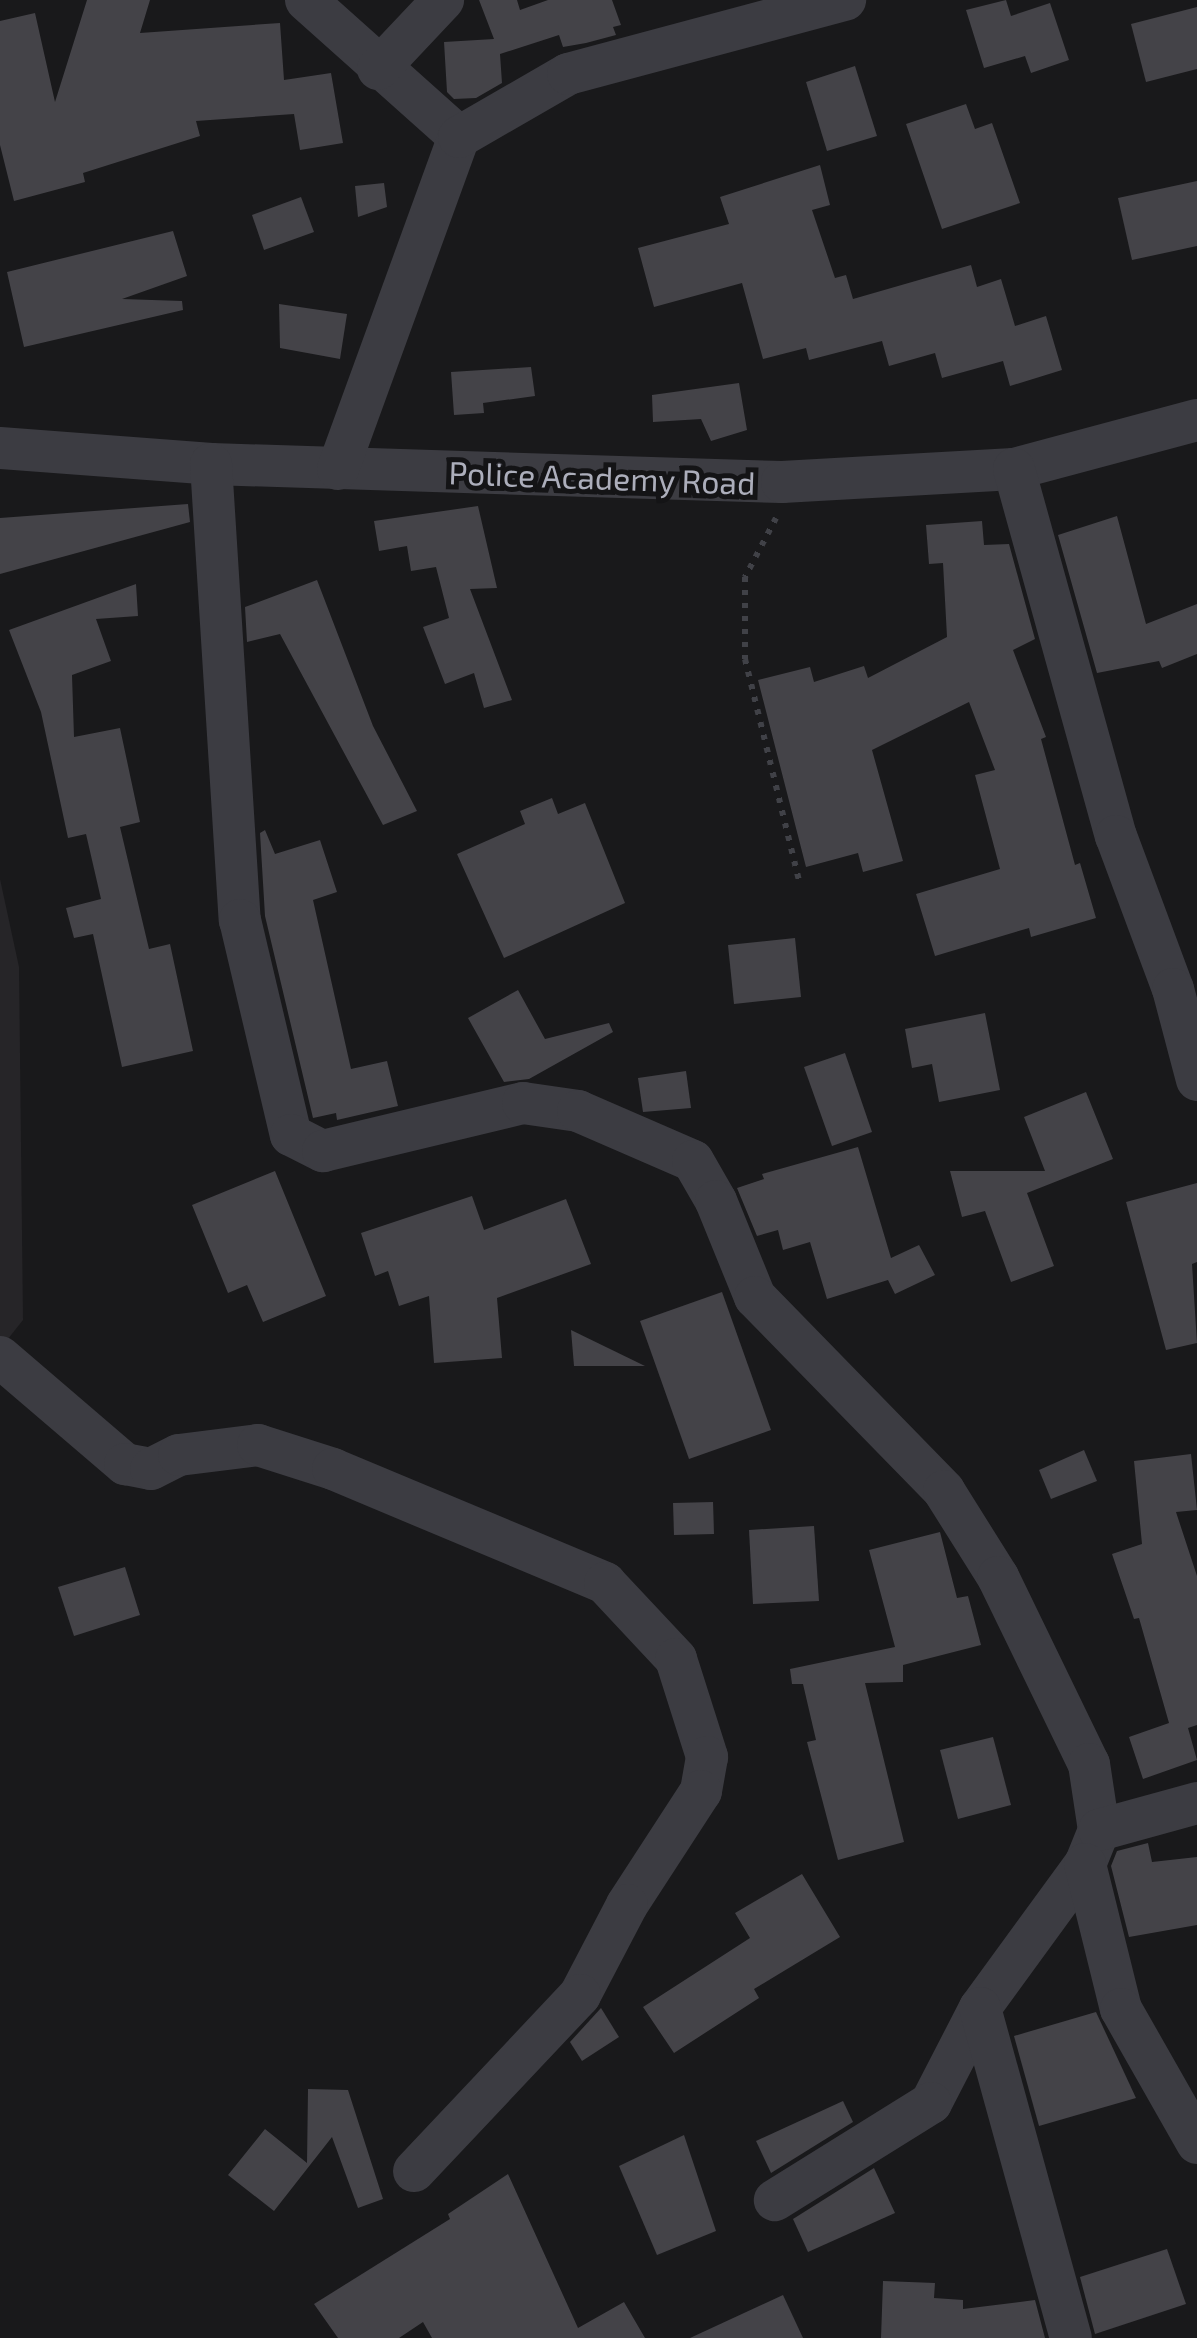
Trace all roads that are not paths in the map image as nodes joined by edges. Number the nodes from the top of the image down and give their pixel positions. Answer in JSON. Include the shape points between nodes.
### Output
{"nodes":[{"id":1,"x":306,"y":0,"type":"edge"},
{"id":2,"x":443,"y":0,"type":"edge"},
{"id":3,"x":845,"y":0,"type":"edge"},
{"id":4,"x":378,"y":69,"type":"junction"},
{"id":5,"x":459,"y":137,"type":"junction"},
{"id":6,"x":1197,"y":420,"type":"edge"},
{"id":7,"x":0,"y":448,"type":"edge"},
{"id":8,"x":211,"y":464,"type":"junction"},
{"id":9,"x":338,"y":469,"type":"junction"},
{"id":10,"x":1014,"y":469,"type":"junction"},
{"id":11,"x":1197,"y":1080,"type":"edge"},
{"id":12,"x":0,"y":1357,"type":"edge"},
{"id":13,"x":1197,"y":1803,"type":"edge"},
{"id":14,"x":1092,"y":1847,"type":"junction"},
{"id":15,"x":980,"y":2008,"type":"junction"},
{"id":16,"x":1197,"y":2143,"type":"edge"},
{"id":17,"x":414,"y":2171,"type":"dead end"},
{"id":18,"x":776,"y":2200,"type":"dead end"},
{"id":19,"x":1071,"y":2338,"type":"edge"}],
"edges":[{"from":1,"to":4,"type":"street"},
{"from":2,"to":4,"type":"street"},
{"from":3,"to":5,"type":"street","via":[[568,74]]},
{"from":4,"to":5,"type":"street"},
{"from":5,"to":9,"type":"street"},
{"from":6,"to":10,"type":"street","name":"Police Academy Road"},
{"from":7,"to":8,"type":"street","name":"Police Academy Road"},
{"from":8,"to":9,"type":"street","name":"Police Academy Road"},
{"from":8,"to":14,"type":"street","via":[[240,920],[292,1135],[323,1151],[523,1103],[578,1111],[692,1161],[755,1297],[944,1491],[998,1577],[1088,1764]]},
{"from":9,"to":10,"type":"street","name":"Police Academy Road","via":[[782,482]]},
{"from":10,"to":11,"type":"street","via":[[1116,836]]},
{"from":12,"to":17,"type":"street","via":[[125,1464],[151,1469],[178,1455],[258,1446],[333,1470],[605,1583],[676,1659],[707,1757],[701,1791],[627,1906],[580,1996]]},
{"from":13,"to":14,"type":"street"},
{"from":14,"to":15,"type":"street"},
{"from":14,"to":16,"type":"street","via":[[1121,2009]]},
{"from":15,"to":18,"type":"street","via":[[931,2103]]},
{"from":15,"to":19,"type":"street"}]}
